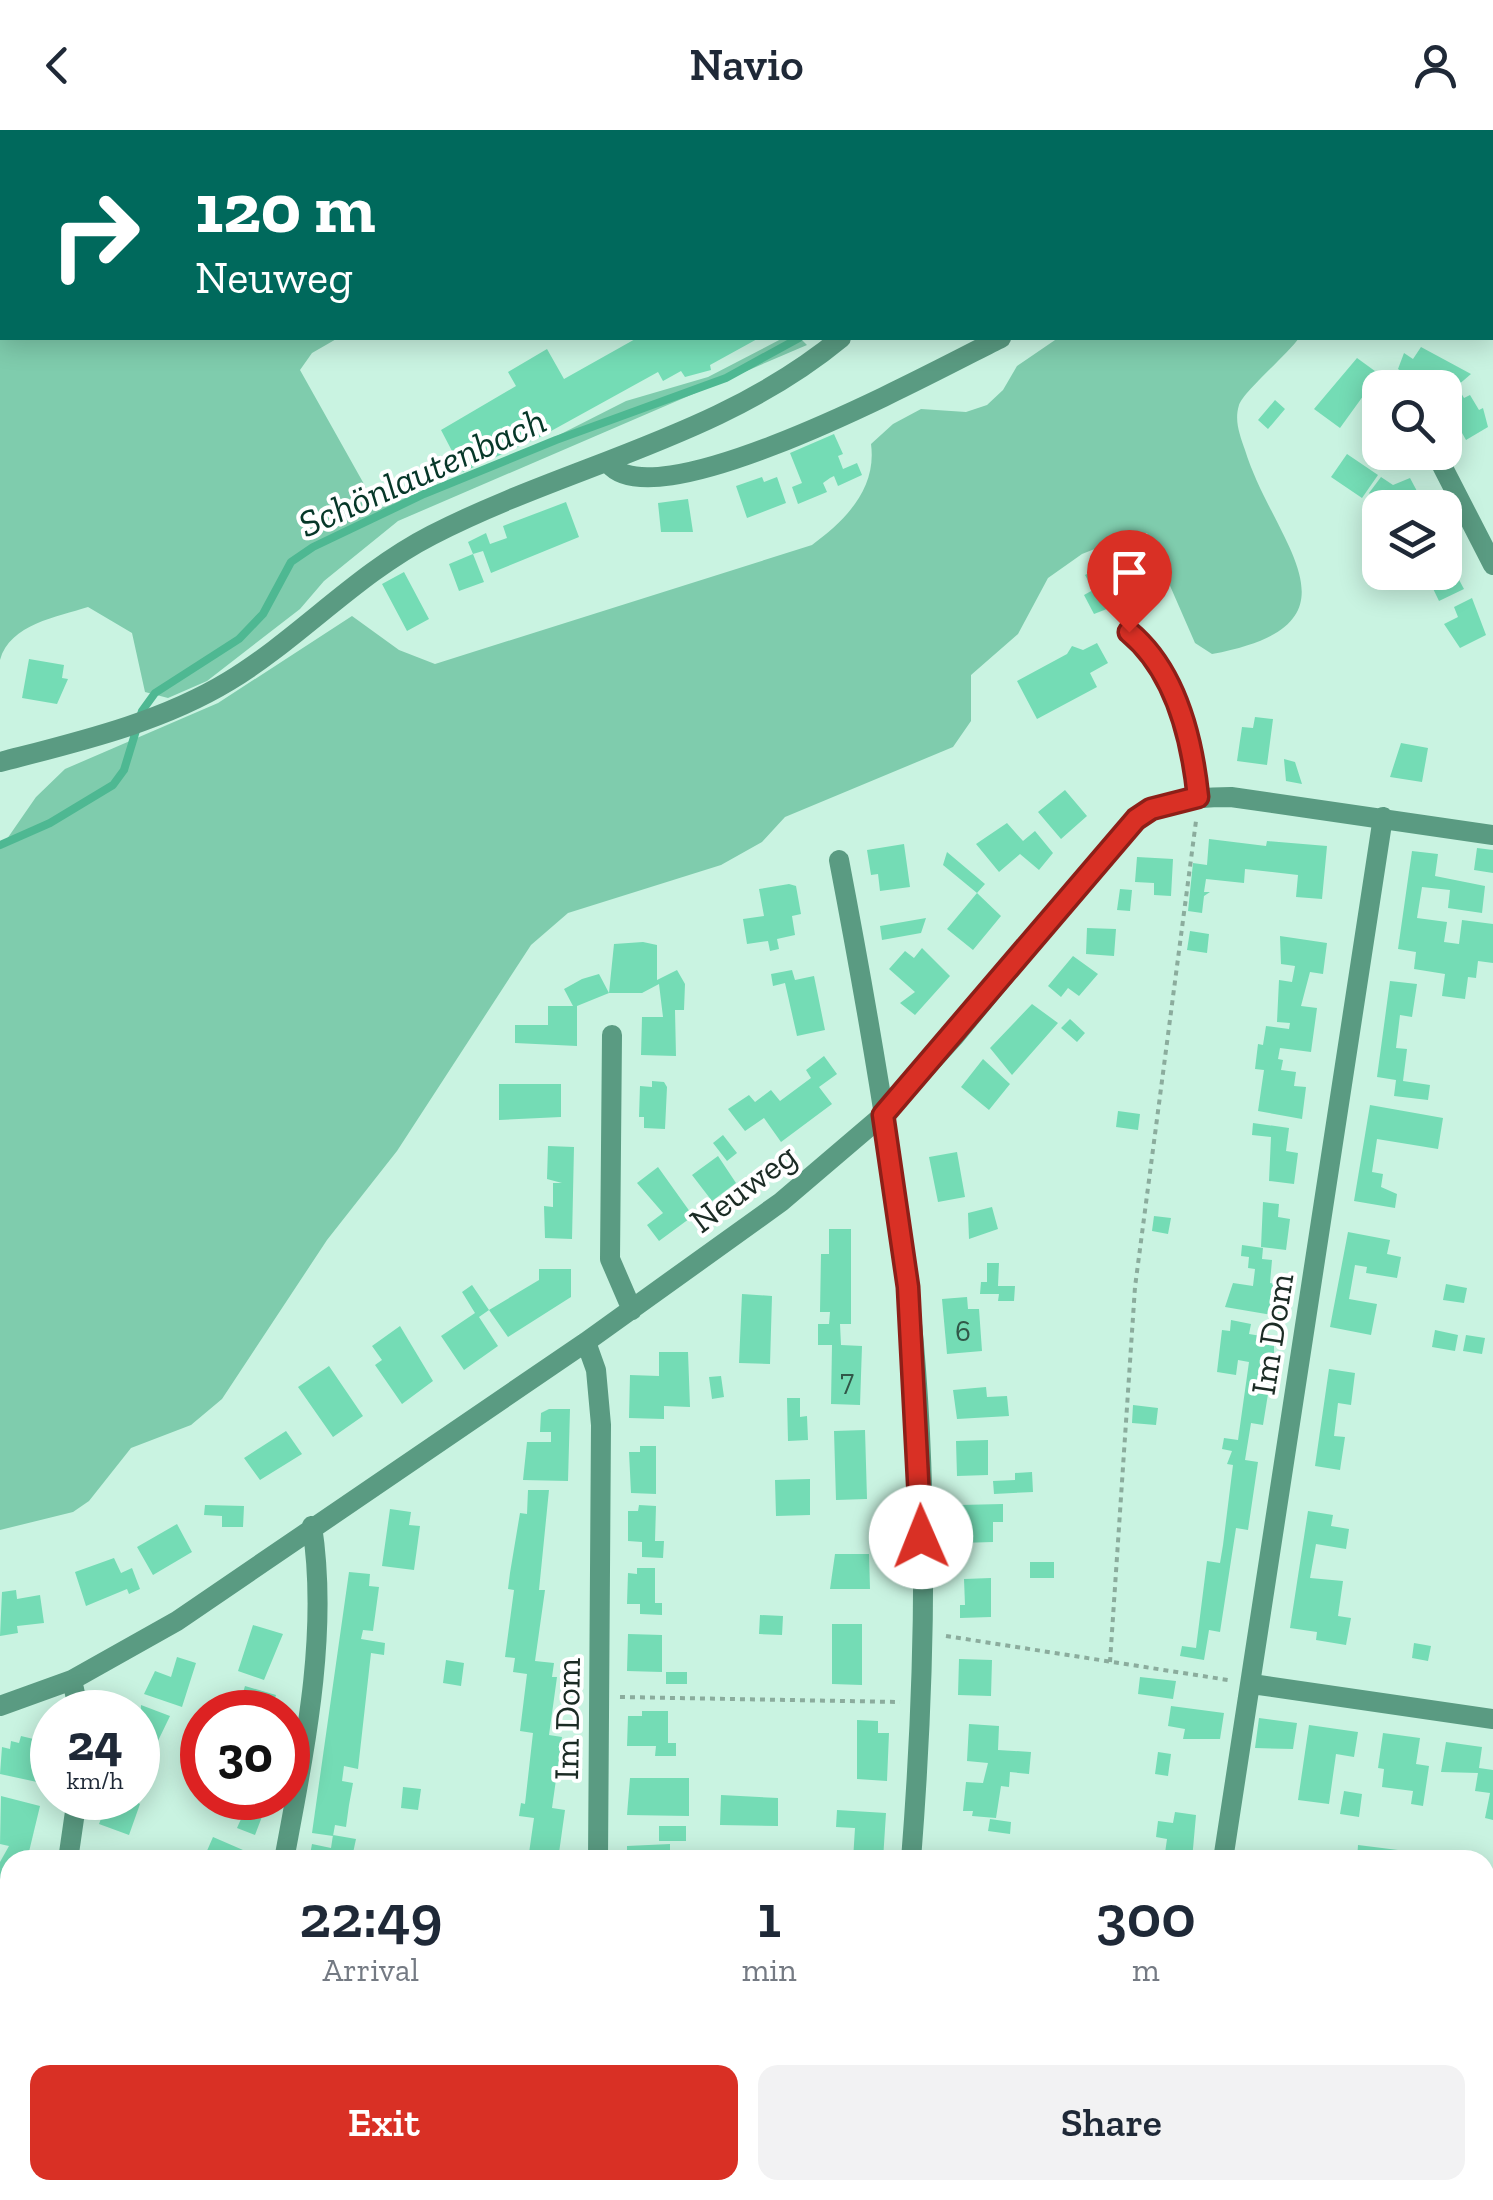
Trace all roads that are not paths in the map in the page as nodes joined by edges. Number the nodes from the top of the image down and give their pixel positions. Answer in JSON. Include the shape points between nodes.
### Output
{"nodes":[{"id":1,"x":838,"y":340,"type":"edge"},
{"id":2,"x":997,"y":340,"type":"edge"},
{"id":3,"x":609,"y":464,"type":"junction"},
{"id":4,"x":1443,"y":470,"type":"edge"},
{"id":5,"x":1493,"y":564,"type":"edge"},
{"id":6,"x":1129,"y":632,"type":"dead end"},
{"id":7,"x":0,"y":762,"type":"edge"},
{"id":8,"x":1198,"y":797,"type":"junction"},
{"id":9,"x":1383,"y":817,"type":"junction"},
{"id":10,"x":1493,"y":835,"type":"edge"},
{"id":11,"x":839,"y":860,"type":"dead end"},
{"id":12,"x":612,"y":1035,"type":"dead end"},
{"id":13,"x":883,"y":1115,"type":"junction"},
{"id":14,"x":632,"y":1310,"type":"junction"},
{"id":15,"x":586,"y":1342,"type":"junction"},
{"id":16,"x":312,"y":1526,"type":"junction"},
{"id":17,"x":72,"y":1680,"type":"junction"},
{"id":18,"x":1252,"y":1684,"type":"junction"},
{"id":19,"x":74,"y":1690,"type":"edge"},
{"id":20,"x":0,"y":1706,"type":"edge"},
{"id":21,"x":1493,"y":1720,"type":"edge"},
{"id":22,"x":74,"y":1820,"type":"edge"},
{"id":23,"x":69,"y":1850,"type":"edge"},
{"id":24,"x":285,"y":1850,"type":"edge"},
{"id":25,"x":598,"y":1850,"type":"edge"},
{"id":26,"x":913,"y":1850,"type":"edge"},
{"id":27,"x":1226,"y":1850,"type":"edge"}],
"edges":[{"from":1,"to":3,"type":"street","via":[[766,391]]},
{"from":2,"to":3,"type":"street","via":[[754,452],[650,480],[622,476]]},
{"from":3,"to":7,"type":"street","via":[[427,538],[339,594],[264,657],[187,704]]},
{"from":4,"to":5,"type":"street"},
{"from":6,"to":8,"type":"street","via":[[1163,670],[1187,734]]},
{"from":8,"to":9,"type":"street","name":"Neuweg"},
{"from":8,"to":13,"type":"street","name":"Neuweg","via":[[1136,819]]},
{"from":9,"to":10,"type":"street","name":"Neuweg"},
{"from":9,"to":18,"type":"street","name":"Im Dom"},
{"from":11,"to":13,"type":"street"},
{"from":12,"to":14,"type":"street","via":[[609,1244],[614,1277]]},
{"from":13,"to":14,"type":"street","name":"Neuweg","via":[[781,1202]]},
{"from":13,"to":26,"type":"street","via":[[915,1365],[922,1633]]},
{"from":14,"to":15,"type":"street","name":"Neuweg"},
{"from":15,"to":16,"type":"street","name":"Neuweg"},
{"from":15,"to":25,"type":"street","name":"Im Dom","via":[[601,1410]]},
{"from":16,"to":17,"type":"street","name":"Neuweg","via":[[177,1620]]},
{"from":16,"to":24,"type":"street","via":[[316,1640]]},
{"from":17,"to":19,"type":"street"},
{"from":17,"to":20,"type":"street","name":"Neuweg"},
{"from":18,"to":21,"type":"street"},
{"from":18,"to":27,"type":"street","name":"Im Dom"},
{"from":22,"to":23,"type":"street"}]}
